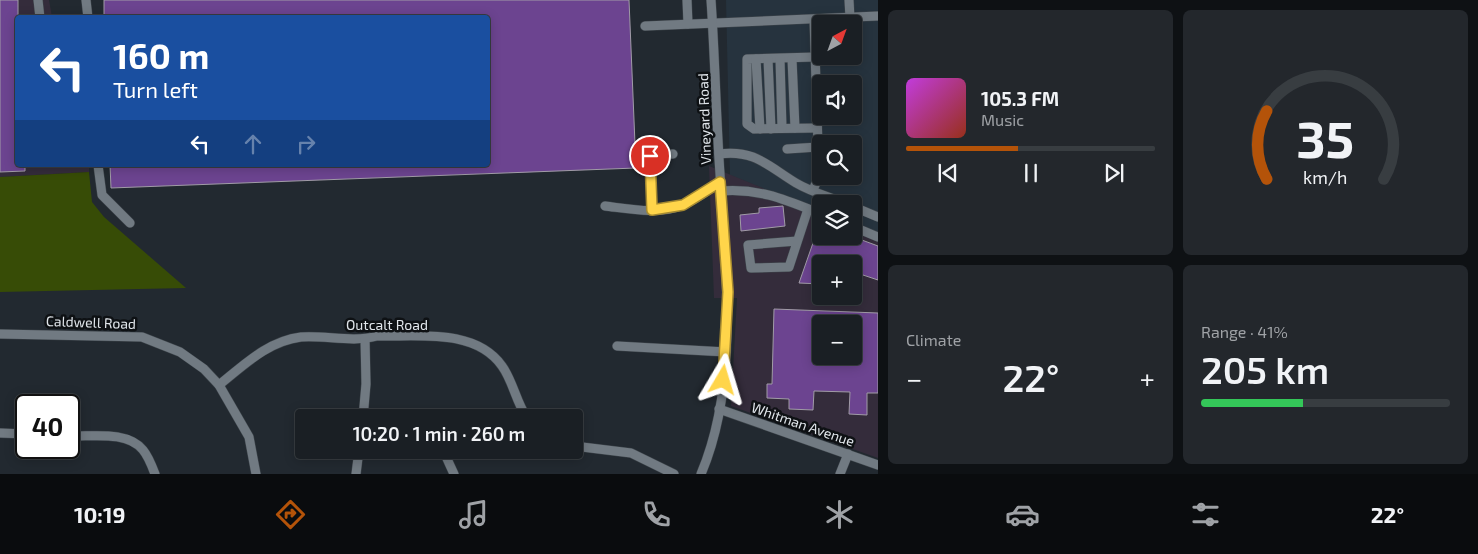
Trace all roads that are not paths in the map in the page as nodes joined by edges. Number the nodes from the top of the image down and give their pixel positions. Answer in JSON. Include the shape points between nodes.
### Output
{"nodes":[{"id":1,"x":38,"y":0,"type":"edge"},
{"id":2,"x":86,"y":0,"type":"edge"},
{"id":3,"x":687,"y":0,"type":"edge"},
{"id":4,"x":711,"y":0,"type":"edge"},
{"id":5,"x":849,"y":0,"type":"edge"},
{"id":6,"x":40,"y":15,"type":"edge"},
{"id":7,"x":88,"y":15,"type":"edge"},
{"id":8,"x":850,"y":15,"type":"edge"},
{"id":9,"x":878,"y":16,"type":"edge"},
{"id":10,"x":862,"y":17,"type":"edge"},
{"id":11,"x":812,"y":20,"type":"edge"},
{"id":12,"x":713,"y":23,"type":"junction"},
{"id":13,"x":688,"y":24,"type":"junction"},
{"id":14,"x":645,"y":26,"type":"dead end"},
{"id":15,"x":812,"y":57,"type":"edge"},
{"id":16,"x":768,"y":59,"type":"junction"},
{"id":17,"x":780,"y":59,"type":"junction"},
{"id":18,"x":792,"y":59,"type":"junction"},
{"id":19,"x":815,"y":65,"type":"edge"},
{"id":20,"x":782,"y":128,"type":"junction"},
{"id":21,"x":795,"y":128,"type":"junction"},
{"id":22,"x":817,"y":128,"type":"junction"},
{"id":23,"x":771,"y":129,"type":"junction"},
{"id":24,"x":817,"y":135,"type":"edge"},
{"id":25,"x":812,"y":147,"type":"edge"},
{"id":26,"x":787,"y":149,"type":"dead end"},
{"id":27,"x":673,"y":154,"type":"dead end"},
{"id":28,"x":718,"y":154,"type":"junction"},
{"id":29,"x":98,"y":167,"type":"edge"},
{"id":30,"x":815,"y":185,"type":"edge"},
{"id":31,"x":721,"y":187,"type":"junction"},
{"id":32,"x":813,"y":190,"type":"junction"},
{"id":33,"x":825,"y":195,"type":"edge"},
{"id":34,"x":605,"y":206,"type":"dead end"},
{"id":35,"x":808,"y":209,"type":"junction"},
{"id":36,"x":652,"y":210,"type":"junction"},
{"id":37,"x":862,"y":210,"type":"edge"},
{"id":38,"x":812,"y":211,"type":"edge"},
{"id":39,"x":878,"y":217,"type":"edge"},
{"id":40,"x":130,"y":223,"type":"dead end"},
{"id":41,"x":862,"y":230,"type":"edge"},
{"id":42,"x":878,"y":237,"type":"edge"},
{"id":43,"x":797,"y":241,"type":"junction"},
{"id":44,"x":0,"y":334,"type":"edge"},
{"id":45,"x":365,"y":339,"type":"junction"},
{"id":46,"x":617,"y":346,"type":"dead end"},
{"id":47,"x":726,"y":352,"type":"junction"},
{"id":48,"x":219,"y":385,"type":"junction"},
{"id":49,"x":364,"y":409,"type":"edge"},
{"id":50,"x":523,"y":409,"type":"edge"},
{"id":51,"x":719,"y":409,"type":"junction"},
{"id":52,"x":0,"y":434,"type":"edge"},
{"id":53,"x":15,"y":434,"type":"edge"},
{"id":54,"x":80,"y":436,"type":"edge"},
{"id":55,"x":583,"y":447,"type":"edge"},
{"id":56,"x":848,"y":454,"type":"junction"},
{"id":57,"x":358,"y":459,"type":"edge"},
{"id":58,"x":447,"y":459,"type":"edge"},
{"id":59,"x":878,"y":465,"type":"edge"},
{"id":60,"x":155,"y":474,"type":"edge"},
{"id":61,"x":256,"y":474,"type":"edge"},
{"id":62,"x":356,"y":474,"type":"edge"},
{"id":63,"x":454,"y":474,"type":"edge"},
{"id":64,"x":674,"y":474,"type":"edge"},
{"id":65,"x":701,"y":474,"type":"edge"},
{"id":66,"x":840,"y":474,"type":"edge"}],
"edges":[{"from":1,"to":6,"type":"street"},
{"from":2,"to":7,"type":"street"},
{"from":3,"to":13,"type":"street"},
{"from":4,"to":12,"type":"street","name":"Vineyard Road"},
{"from":5,"to":8,"type":"street"},
{"from":9,"to":10,"type":"street"},
{"from":11,"to":12,"type":"street"},
{"from":12,"to":13,"type":"street"},
{"from":12,"to":28,"type":"street","name":"Vineyard Road"},
{"from":13,"to":14,"type":"street"},
{"from":15,"to":18,"type":"street"},
{"from":16,"to":17,"type":"street"},
{"from":16,"to":23,"type":"street"},
{"from":16,"to":23,"type":"street","via":[[747,59],[748,124],[751,128]]},
{"from":17,"to":18,"type":"street"},
{"from":17,"to":20,"type":"street"},
{"from":18,"to":21,"type":"street"},
{"from":19,"to":22,"type":"street"},
{"from":20,"to":21,"type":"street"},
{"from":20,"to":23,"type":"street"},
{"from":21,"to":22,"type":"street"},
{"from":22,"to":24,"type":"street"},
{"from":25,"to":26,"type":"street"},
{"from":27,"to":36,"type":"street","via":[[650,156]]},
{"from":28,"to":31,"type":"street","name":"Vineyard Road"},
{"from":28,"to":32,"type":"street","via":[[749,155]]},
{"from":29,"to":40,"type":"street","via":[[102,194]]},
{"from":30,"to":32,"type":"street"},
{"from":31,"to":35,"type":"street","via":[[772,195]]},
{"from":31,"to":36,"type":"street","via":[[683,205]]},
{"from":31,"to":47,"type":"street","name":"Vineyard Road","via":[[728,292]]},
{"from":32,"to":33,"type":"street"},
{"from":34,"to":36,"type":"street"},
{"from":35,"to":38,"type":"street"},
{"from":35,"to":43,"type":"street"},
{"from":37,"to":39,"type":"street"},
{"from":41,"to":42,"type":"street"},
{"from":43,"to":43,"type":"street","via":[[789,267],[751,268],[748,244]]},
{"from":44,"to":48,"type":"street","name":"Caldwell Road","via":[[142,337],[180,352],[204,369]]},
{"from":45,"to":48,"type":"street","name":"Outcalt Road","via":[[302,337],[281,341],[265,349]]},
{"from":45,"to":49,"type":"street"},
{"from":45,"to":50,"type":"street","name":"Outcalt Road","via":[[377,336],[444,338],[478,345],[493,354],[503,367]]},
{"from":46,"to":47,"type":"street"},
{"from":47,"to":51,"type":"street","name":"Vineyard Road"},
{"from":48,"to":61,"type":"street","name":"Caldwell Road","via":[[249,437]]},
{"from":51,"to":56,"type":"street","name":"Whitman Avenue"},
{"from":51,"to":65,"type":"street","name":"Vineyard Road"},
{"from":52,"to":53,"type":"street"},
{"from":54,"to":60,"type":"street","via":[[123,438],[135,442],[144,450]]},
{"from":55,"to":64,"type":"street","via":[[631,454]]},
{"from":56,"to":59,"type":"street","name":"Whitman Avenue"},
{"from":56,"to":66,"type":"street"},
{"from":57,"to":62,"type":"street"},
{"from":58,"to":63,"type":"street"}]}
